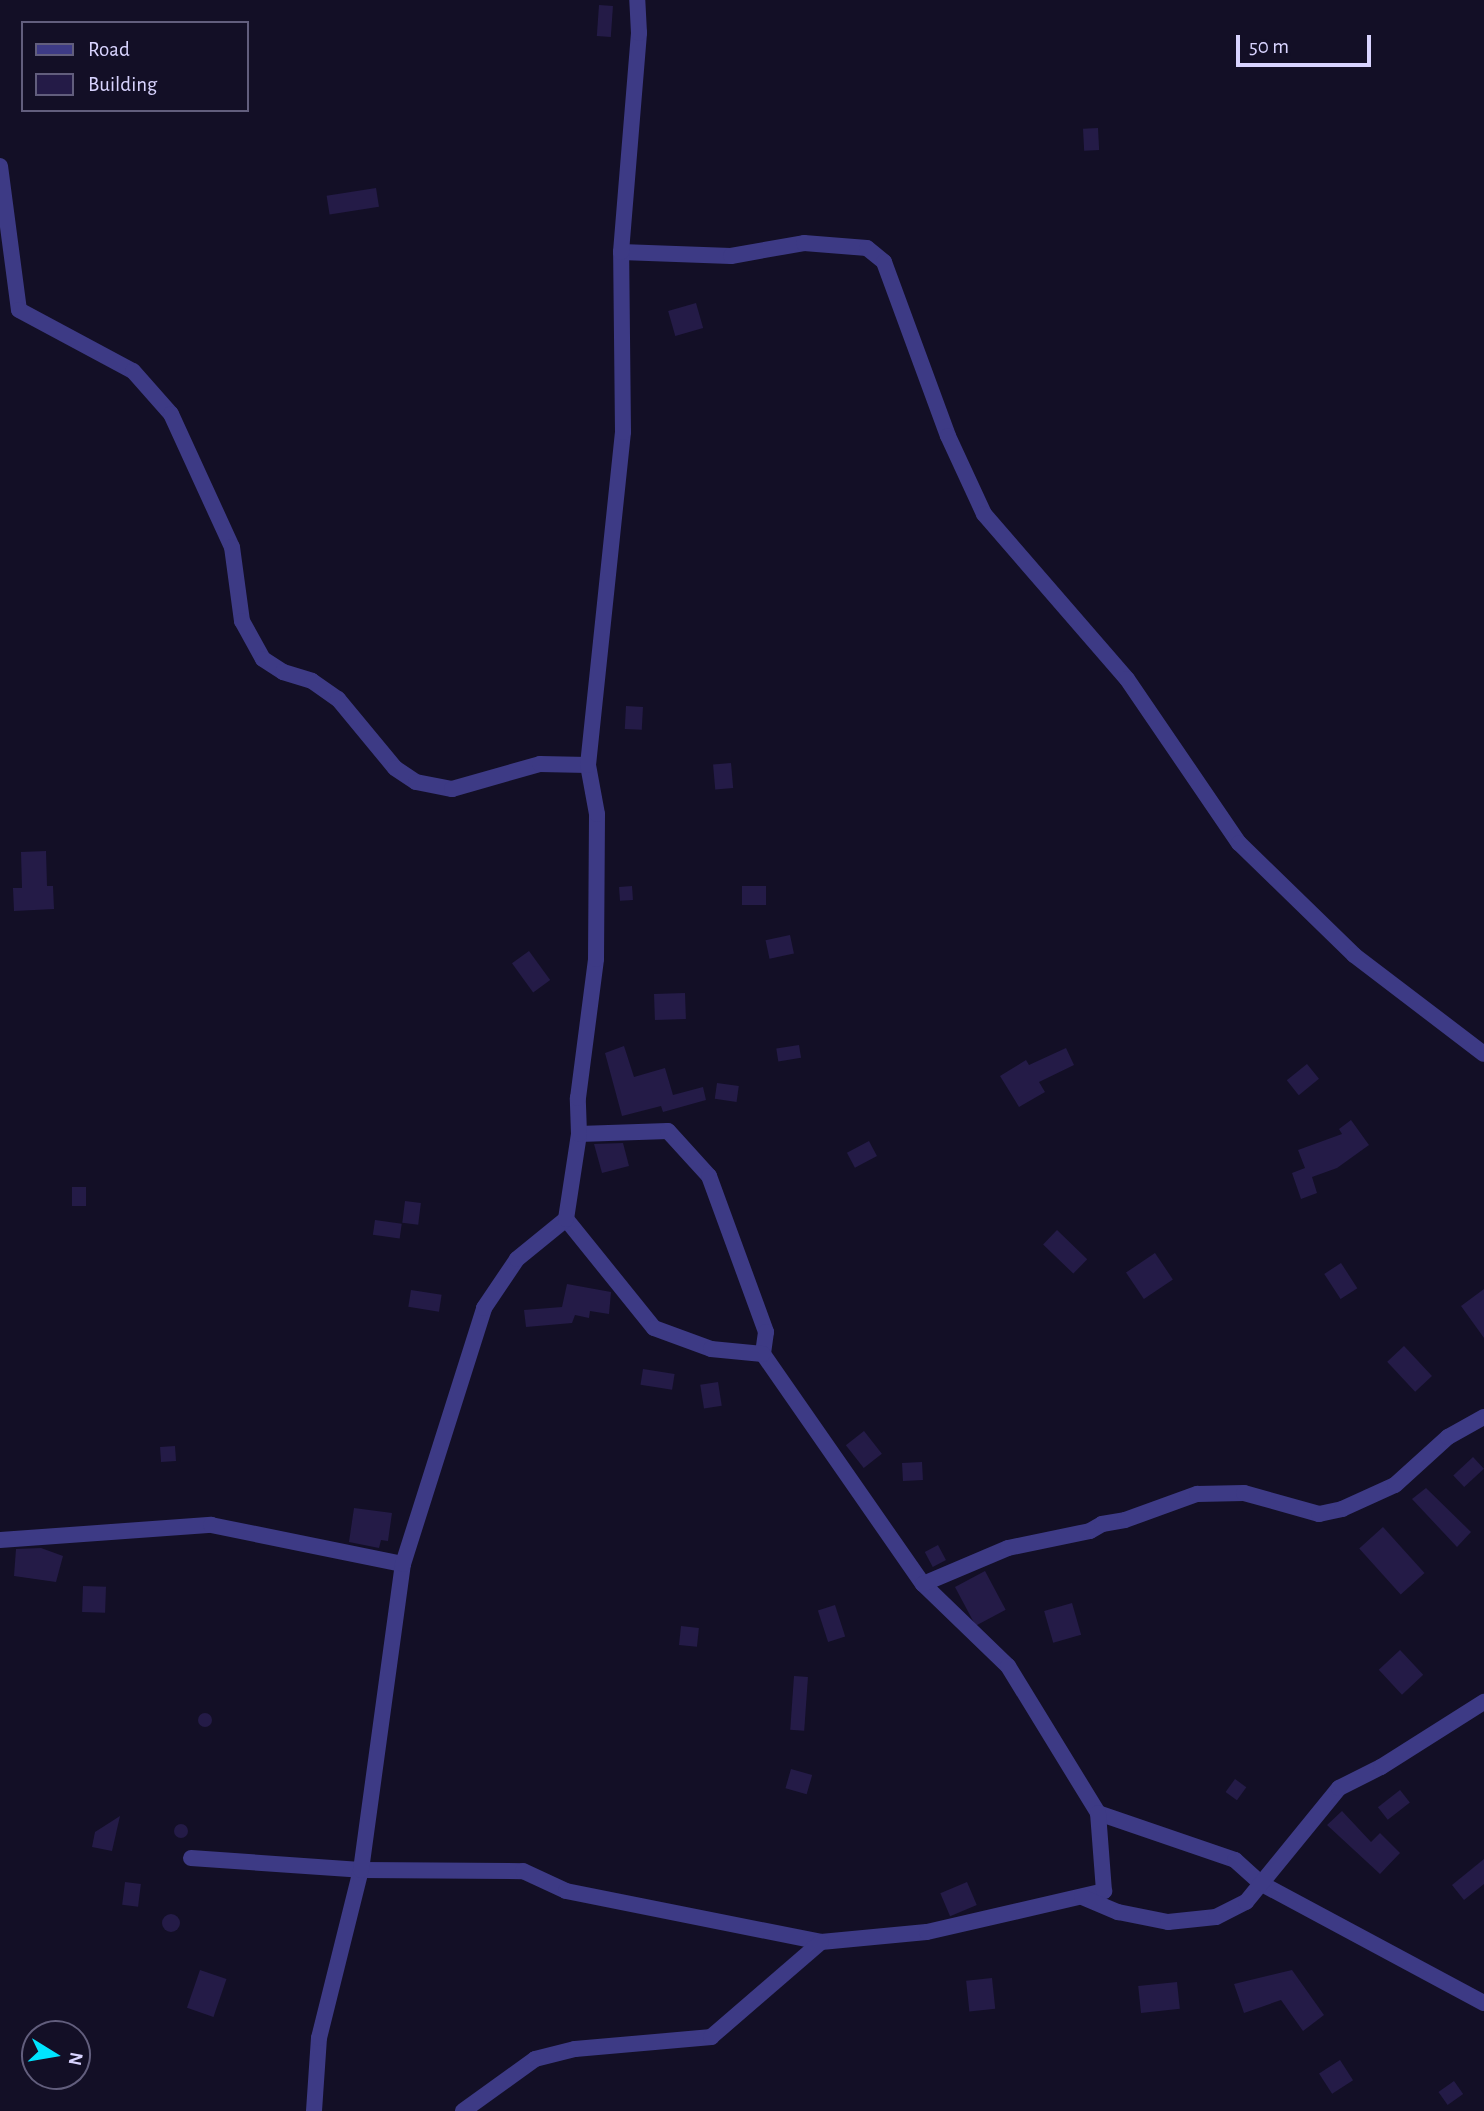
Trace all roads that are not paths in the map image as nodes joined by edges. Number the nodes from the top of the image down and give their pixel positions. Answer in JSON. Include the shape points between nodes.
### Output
{"nodes":[{"id":1,"x":637,"y":0,"type":"edge"},
{"id":2,"x":0,"y":166,"type":"edge"},
{"id":3,"x":621,"y":252,"type":"junction"},
{"id":4,"x":588,"y":765,"type":"junction"},
{"id":5,"x":1484,"y":1054,"type":"edge"},
{"id":6,"x":579,"y":1134,"type":"junction"},
{"id":7,"x":566,"y":1219,"type":"junction"},
{"id":8,"x":763,"y":1354,"type":"junction"},
{"id":9,"x":1484,"y":1417,"type":"edge"},
{"id":10,"x":0,"y":1541,"type":"edge"},
{"id":11,"x":402,"y":1564,"type":"junction"},
{"id":12,"x":923,"y":1584,"type":"junction"},
{"id":13,"x":1484,"y":1702,"type":"edge"},
{"id":14,"x":1098,"y":1813,"type":"junction"},
{"id":15,"x":191,"y":1858,"type":"dead end"},
{"id":16,"x":361,"y":1870,"type":"junction"},
{"id":17,"x":1262,"y":1884,"type":"junction"},
{"id":18,"x":1082,"y":1896,"type":"junction"},
{"id":19,"x":821,"y":1942,"type":"junction"},
{"id":20,"x":1484,"y":2003,"type":"edge"},
{"id":21,"x":314,"y":2111,"type":"edge"},
{"id":22,"x":463,"y":2111,"type":"edge"}],
"edges":[{"from":1,"to":3,"type":"street","via":[[639,33]]},
{"from":2,"to":4,"type":"street","via":[[19,310],[133,371],[171,414],[232,547],[242,621],[264,659],[338,699],[395,768],[416,782],[452,789],[540,764]]},
{"from":3,"to":4,"type":"street","via":[[622,432]]},
{"from":3,"to":5,"type":"street","via":[[731,256],[804,243],[867,248],[884,262],[948,436],[984,514],[1127,679],[1239,843],[1353,955]]},
{"from":4,"to":6,"type":"street","via":[[597,814],[596,959],[578,1098]]},
{"from":6,"to":7,"type":"street"},
{"from":6,"to":8,"type":"street","via":[[668,1130],[709,1176],[766,1332]]},
{"from":7,"to":8,"type":"street","via":[[654,1328],[711,1349]]},
{"from":7,"to":11,"type":"street","via":[[517,1259],[484,1308]]},
{"from":8,"to":12,"type":"street"},
{"from":9,"to":12,"type":"street","via":[[1448,1437],[1395,1485],[1342,1509],[1319,1514],[1244,1493],[1198,1494],[1090,1531],[1008,1548]]},
{"from":10,"to":11,"type":"street","via":[[211,1525]]},
{"from":11,"to":16,"type":"street"},
{"from":12,"to":14,"type":"street","via":[[1008,1665]]},
{"from":13,"to":17,"type":"street","via":[[1339,1788]]},
{"from":14,"to":17,"type":"street","via":[[1235,1860]]},
{"from":14,"to":18,"type":"street","via":[[1104,1891]]},
{"from":15,"to":16,"type":"street"},
{"from":16,"to":19,"type":"street","via":[[523,1871],[566,1891]]},
{"from":16,"to":21,"type":"street","via":[[318,2038]]},
{"from":17,"to":18,"type":"street","via":[[1246,1902],[1216,1917],[1168,1922],[1118,1912]]},
{"from":17,"to":20,"type":"street"},
{"from":18,"to":19,"type":"street","via":[[927,1931]]},
{"from":19,"to":22,"type":"street","via":[[711,2037],[575,2049],[535,2059]]}]}
